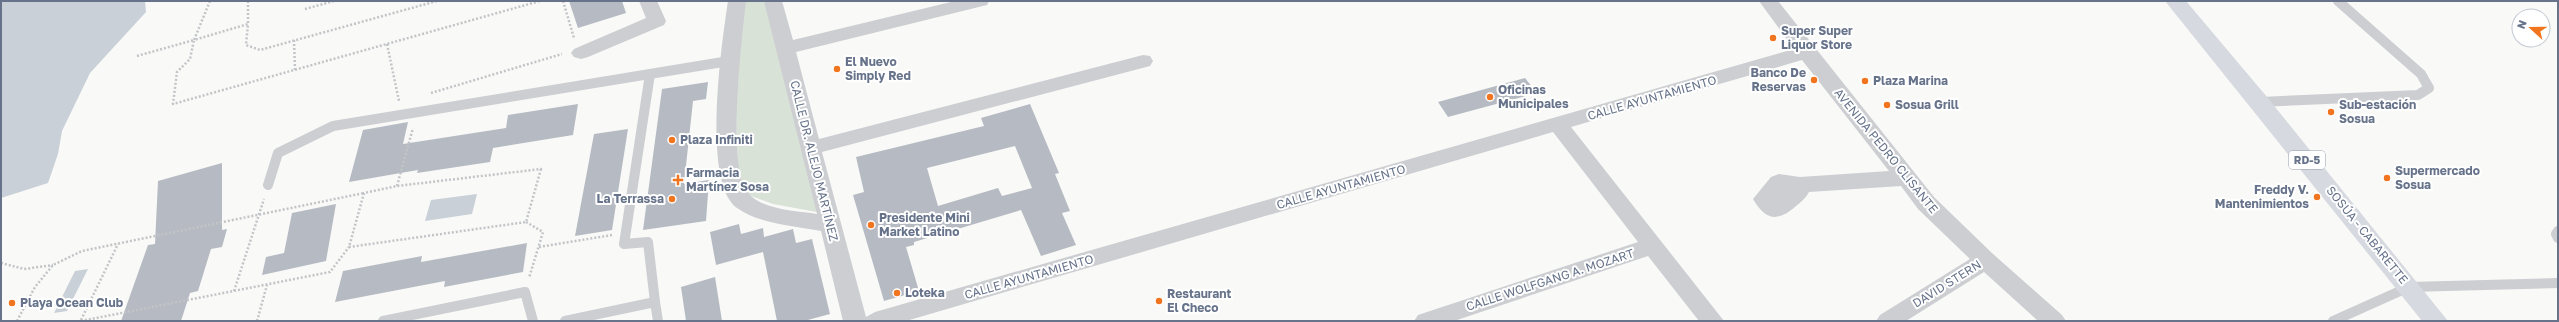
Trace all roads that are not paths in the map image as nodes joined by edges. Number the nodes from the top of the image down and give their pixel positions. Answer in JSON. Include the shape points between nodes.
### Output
{"nodes":[{"id":1,"x":648,"y":1,"type":"edge"},
{"id":2,"x":737,"y":1,"type":"edge"},
{"id":3,"x":773,"y":1,"type":"edge"},
{"id":4,"x":980,"y":1,"type":"edge"},
{"id":5,"x":1768,"y":1,"type":"edge"},
{"id":6,"x":2175,"y":1,"type":"edge"},
{"id":7,"x":2338,"y":1,"type":"edge"},
{"id":8,"x":785,"y":48,"type":"junction"},
{"id":9,"x":579,"y":51,"type":"road end"},
{"id":10,"x":1806,"y":52,"type":"junction"},
{"id":11,"x":729,"y":61,"type":"junction"},
{"id":12,"x":1143,"y":61,"type":"dead end"},
{"id":13,"x":650,"y":74,"type":"junction"},
{"id":14,"x":2260,"y":102,"type":"junction"},
{"id":15,"x":1558,"y":125,"type":"junction"},
{"id":16,"x":811,"y":148,"type":"junction"},
{"id":17,"x":1905,"y":178,"type":"junction"},
{"id":18,"x":268,"y":185,"type":"road end"},
{"id":19,"x":1800,"y":185,"type":"dead end"},
{"id":20,"x":830,"y":224,"type":"junction"},
{"id":21,"x":2558,"y":231,"type":"edge"},
{"id":22,"x":2558,"y":238,"type":"edge"},
{"id":23,"x":1652,"y":246,"type":"junction"},
{"id":24,"x":1985,"y":260,"type":"junction"},
{"id":25,"x":2558,"y":283,"type":"edge"},
{"id":26,"x":2409,"y":287,"type":"junction"},
{"id":27,"x":655,"y":302,"type":"junction"},
{"id":28,"x":383,"y":321,"type":"edge"},
{"id":29,"x":533,"y":321,"type":"edge"},
{"id":30,"x":565,"y":321,"type":"edge"},
{"id":31,"x":658,"y":321,"type":"edge"},
{"id":32,"x":855,"y":321,"type":"edge"},
{"id":33,"x":875,"y":321,"type":"edge"},
{"id":34,"x":1426,"y":321,"type":"edge"},
{"id":35,"x":1712,"y":321,"type":"edge"},
{"id":36,"x":1888,"y":321,"type":"edge"},
{"id":37,"x":2054,"y":321,"type":"edge"},
{"id":38,"x":2333,"y":321,"type":"edge"},
{"id":39,"x":2436,"y":321,"type":"edge"}],
"edges":[{"from":1,"to":9,"type":"street","via":[[656,21]]},
{"from":2,"to":11,"type":"street"},
{"from":3,"to":8,"type":"street","name":"CALLE DR. ALEJO MARTÍNEZ"},
{"from":4,"to":8,"type":"street"},
{"from":5,"to":10,"type":"street","name":"AVENIDA PEDRO CLISANTE"},
{"from":6,"to":14,"type":"main road","name":"SOSÚA - CABARETTE","number":"RD-5"},
{"from":7,"to":14,"type":"lane","via":[[2421,74],[2429,88],[2418,95]]},
{"from":8,"to":16,"type":"street","name":"CALLE DR. ALEJO MARTÍNEZ"},
{"from":10,"to":15,"type":"street","name":"CALLE AYUNTAMIENTO"},
{"from":10,"to":17,"type":"street","name":"AVENIDA PEDRO CLISANTE"},
{"from":11,"to":13,"type":"lane"},
{"from":11,"to":20,"type":"street","via":[[730,177],[738,197],[747,204],[761,209]]},
{"from":12,"to":16,"type":"street"},
{"from":13,"to":18,"type":"lane","via":[[333,126],[278,153]]},
{"from":13,"to":27,"type":"lane","via":[[624,244],[648,242]]},
{"from":14,"to":26,"type":"main road","name":"SOSÚA - CABARETTE","number":"RD-5"},
{"from":15,"to":23,"type":"street"},
{"from":15,"to":33,"type":"street","name":"CALLE AYUNTAMIENTO"},
{"from":16,"to":20,"type":"street","name":"CALLE DR. ALEJO MARTÍNEZ"},
{"from":17,"to":19,"type":"street"},
{"from":17,"to":24,"type":"street","name":"AVENIDA PEDRO CLISANTE","via":[[1948,225]]},
{"from":20,"to":32,"type":"street","name":"CALLE DR. ALEJO MARTÍNEZ"},
{"from":21,"to":22,"type":"lane"},
{"from":23,"to":34,"type":"street","name":"CALLE WOLFGANG A. MOZART"},
{"from":23,"to":35,"type":"street"},
{"from":24,"to":36,"type":"street","name":"DAVID STERN"},
{"from":24,"to":37,"type":"street","name":"AVENIDA PEDRO CLISANTE"},
{"from":25,"to":26,"type":"lane"},
{"from":26,"to":38,"type":"lane"},
{"from":26,"to":39,"type":"main road","name":"SOSÚA - CABARETTE","number":"RD-5"},
{"from":27,"to":30,"type":"lane"},
{"from":27,"to":31,"type":"lane"},
{"from":28,"to":29,"type":"lane","via":[[525,292]]}]}
